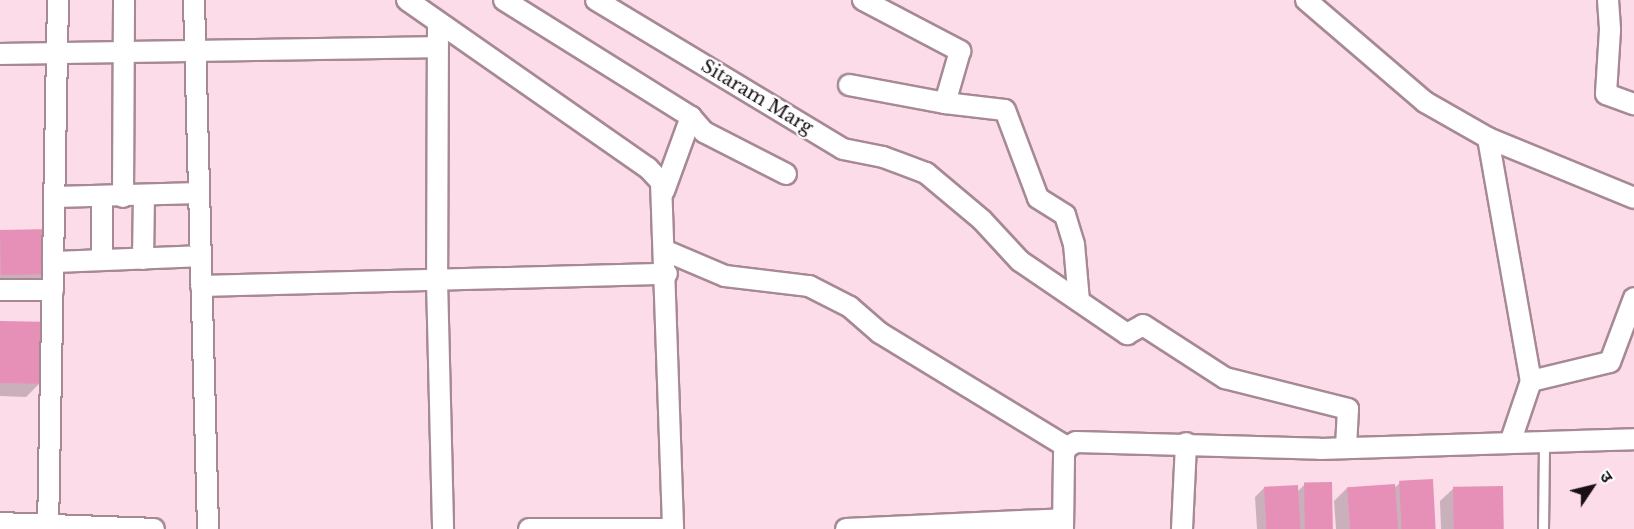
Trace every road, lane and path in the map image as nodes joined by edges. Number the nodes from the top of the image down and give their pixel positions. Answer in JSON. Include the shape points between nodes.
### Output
{"nodes":[{"id":1,"x":58,"y":0,"type":"edge"},
{"id":2,"x":124,"y":0,"type":"edge"},
{"id":3,"x":194,"y":0,"type":"edge"},
{"id":4,"x":407,"y":0,"type":"edge"},
{"id":5,"x":504,"y":0,"type":"edge"},
{"id":6,"x":596,"y":0,"type":"edge"},
{"id":7,"x":863,"y":0,"type":"edge"},
{"id":8,"x":1306,"y":0,"type":"edge"},
{"id":9,"x":1608,"y":0,"type":"edge"},
{"id":10,"x":438,"y":23,"type":"junction"},
{"id":11,"x":437,"y":47,"type":"junction"},
{"id":12,"x":57,"y":53,"type":"junction"},
{"id":13,"x":123,"y":53,"type":"junction"},
{"id":14,"x":195,"y":53,"type":"junction"},
{"id":15,"x":0,"y":54,"type":"edge"},
{"id":16,"x":849,"y":85,"type":"dead end"},
{"id":17,"x":945,"y":103,"type":"junction"},
{"id":18,"x":1634,"y":104,"type":"edge"},
{"id":19,"x":691,"y":117,"type":"junction"},
{"id":20,"x":1488,"y":138,"type":"junction"},
{"id":21,"x":786,"y":174,"type":"dead end"},
{"id":22,"x":664,"y":191,"type":"junction"},
{"id":23,"x":199,"y":193,"type":"junction"},
{"id":24,"x":144,"y":196,"type":"junction"},
{"id":25,"x":55,"y":197,"type":"junction"},
{"id":26,"x":102,"y":197,"type":"junction"},
{"id":27,"x":123,"y":197,"type":"junction"},
{"id":28,"x":1634,"y":198,"type":"edge"},
{"id":29,"x":666,"y":251,"type":"junction"},
{"id":30,"x":200,"y":256,"type":"junction"},
{"id":31,"x":143,"y":259,"type":"junction"},
{"id":32,"x":102,"y":260,"type":"junction"},
{"id":33,"x":53,"y":262,"type":"junction"},
{"id":34,"x":667,"y":274,"type":"junction"},
{"id":35,"x":437,"y":280,"type":"junction"},
{"id":36,"x":201,"y":286,"type":"junction"},
{"id":37,"x":0,"y":290,"type":"edge"},
{"id":38,"x":53,"y":290,"type":"junction"},
{"id":39,"x":1634,"y":298,"type":"edge"},
{"id":40,"x":1079,"y":301,"type":"junction"},
{"id":41,"x":1531,"y":381,"type":"junction"},
{"id":42,"x":1634,"y":439,"type":"edge"},
{"id":43,"x":1544,"y":442,"type":"junction"},
{"id":44,"x":1186,"y":443,"type":"junction"},
{"id":45,"x":1510,"y":443,"type":"junction"},
{"id":46,"x":1067,"y":447,"type":"junction"},
{"id":47,"x":1346,"y":448,"type":"junction"},
{"id":48,"x":0,"y":523,"type":"edge"},
{"id":49,"x":1063,"y":524,"type":"edge"},
{"id":50,"x":48,"y":526,"type":"edge"},
{"id":51,"x":154,"y":529,"type":"edge"},
{"id":52,"x":208,"y":529,"type":"edge"},
{"id":53,"x":443,"y":529,"type":"edge"},
{"id":54,"x":529,"y":529,"type":"edge"},
{"id":55,"x":673,"y":529,"type":"edge"},
{"id":56,"x":846,"y":529,"type":"edge"},
{"id":57,"x":1182,"y":529,"type":"edge"},
{"id":58,"x":1543,"y":529,"type":"edge"}],
"edges":[{"from":1,"to":12,"type":"street"},
{"from":2,"to":13,"type":"street"},
{"from":3,"to":14,"type":"street"},
{"from":4,"to":10,"type":"street"},
{"from":5,"to":19,"type":"street"},
{"from":6,"to":40,"type":"street","name":"Sitaram Marg","via":[[843,149],[883,157],[926,173],[982,220],[1020,261]]},
{"from":7,"to":17,"type":"street","via":[[960,51]]},
{"from":8,"to":20,"type":"street","via":[[1425,102]]},
{"from":9,"to":18,"type":"street","via":[[1606,94]]},
{"from":10,"to":11,"type":"street"},
{"from":10,"to":22,"type":"street","via":[[648,168]]},
{"from":11,"to":14,"type":"street"},
{"from":11,"to":35,"type":"street"},
{"from":12,"to":13,"type":"street"},
{"from":12,"to":15,"type":"street"},
{"from":12,"to":25,"type":"street"},
{"from":13,"to":14,"type":"street"},
{"from":13,"to":27,"type":"street"},
{"from":14,"to":23,"type":"street"},
{"from":16,"to":17,"type":"street"},
{"from":17,"to":40,"type":"street","via":[[1005,110],[1038,198],[1065,215],[1074,244]]},
{"from":19,"to":21,"type":"street","via":[[704,132]]},
{"from":19,"to":22,"type":"street"},
{"from":20,"to":28,"type":"street"},
{"from":20,"to":41,"type":"street"},
{"from":22,"to":29,"type":"street"},
{"from":23,"to":24,"type":"street"},
{"from":23,"to":30,"type":"street"},
{"from":24,"to":27,"type":"street"},
{"from":24,"to":31,"type":"street"},
{"from":25,"to":26,"type":"street"},
{"from":25,"to":33,"type":"street"},
{"from":26,"to":27,"type":"street"},
{"from":26,"to":32,"type":"street"},
{"from":29,"to":34,"type":"street"},
{"from":29,"to":46,"type":"street","via":[[725,276],[809,286],[850,307],[880,333]]},
{"from":30,"to":31,"type":"street"},
{"from":30,"to":36,"type":"street"},
{"from":31,"to":32,"type":"street"},
{"from":32,"to":33,"type":"street"},
{"from":33,"to":38,"type":"street"},
{"from":34,"to":35,"type":"street"},
{"from":34,"to":55,"type":"street"},
{"from":35,"to":36,"type":"street"},
{"from":35,"to":53,"type":"street"},
{"from":36,"to":52,"type":"street"},
{"from":37,"to":38,"type":"street"},
{"from":38,"to":50,"type":"street"},
{"from":39,"to":41,"type":"street","via":[[1610,362]]},
{"from":40,"to":47,"type":"street","name":"Sitaram Marg","via":[[1126,334],[1143,325],[1225,378],[1348,410]]},
{"from":41,"to":45,"type":"street"},
{"from":42,"to":43,"type":"street"},
{"from":43,"to":45,"type":"street"},
{"from":43,"to":58,"type":"lane"},
{"from":44,"to":46,"type":"street","via":[[1076,442]]},
{"from":44,"to":47,"type":"street"},
{"from":44,"to":57,"type":"street"},
{"from":45,"to":47,"type":"street"},
{"from":46,"to":49,"type":"street"},
{"from":48,"to":50,"type":"street"},
{"from":49,"to":56,"type":"street"},
{"from":50,"to":51,"type":"street"},
{"from":54,"to":55,"type":"street"}]}
